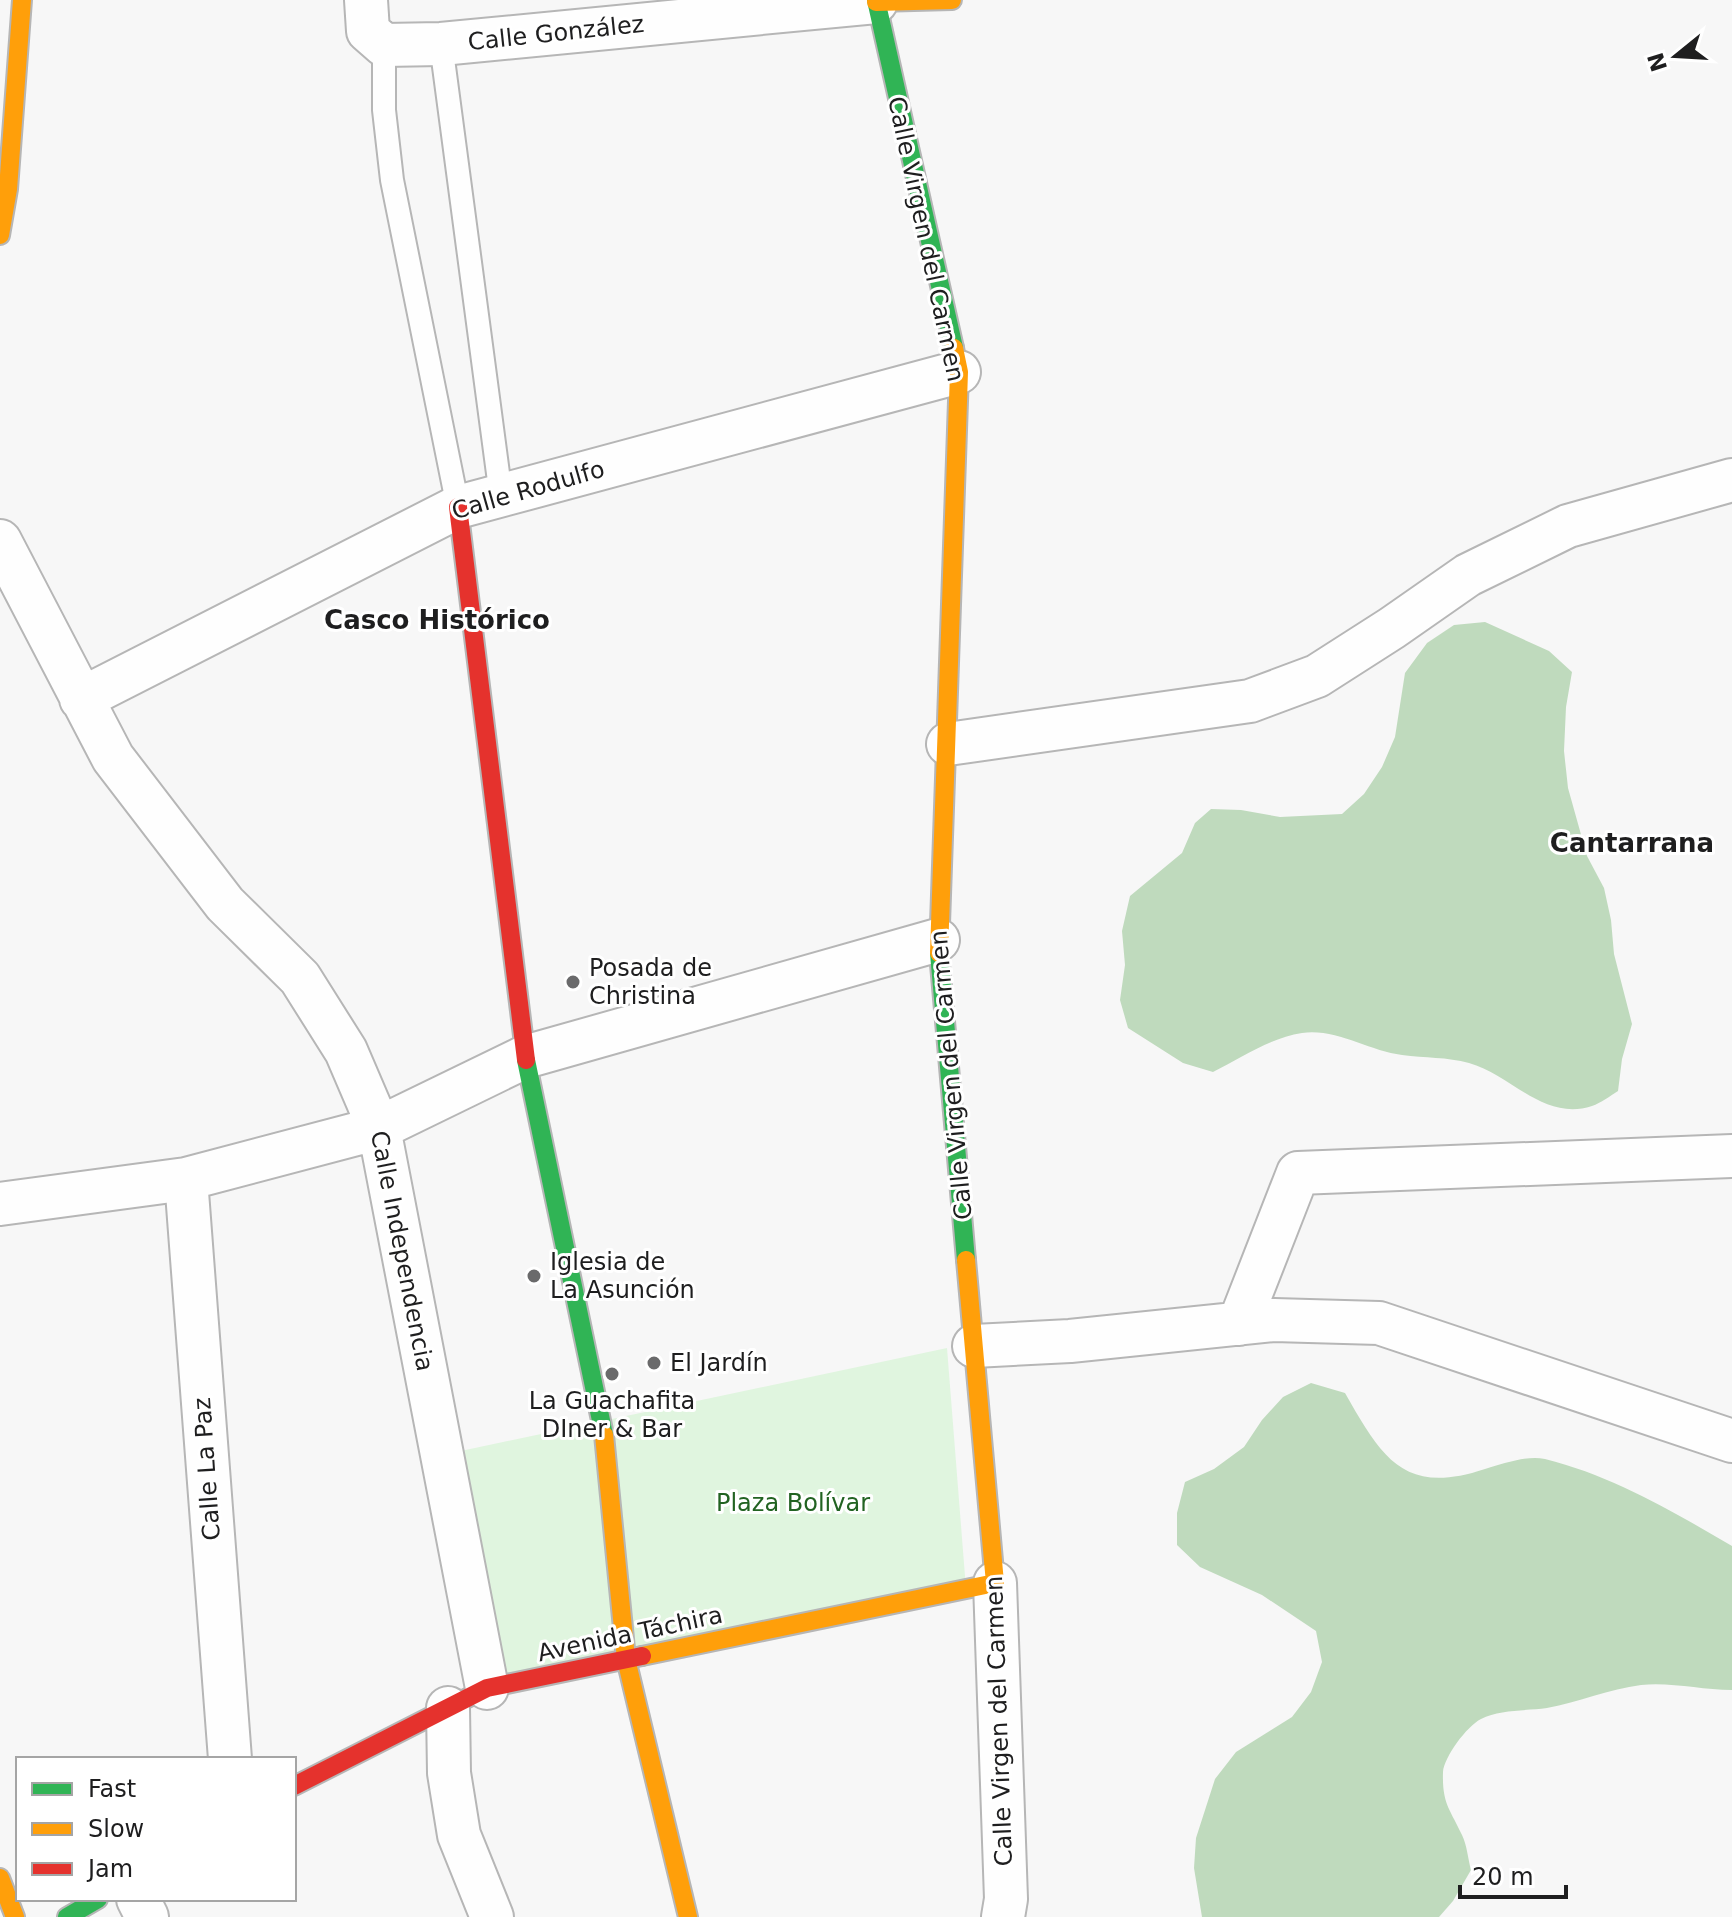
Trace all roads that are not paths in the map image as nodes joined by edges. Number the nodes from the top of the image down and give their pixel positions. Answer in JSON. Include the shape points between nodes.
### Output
{"nodes":[{"id":1,"x":366,"y":0,"type":"edge"},
{"id":2,"x":952,"y":0,"type":"edge"},
{"id":3,"x":876,"y":1,"type":"edge"},
{"id":4,"x":14,"y":17,"type":"edge"},
{"id":5,"x":441,"y":44,"type":"junction"},
{"id":6,"x":384,"y":45,"type":"junction"},
{"id":7,"x":0,"y":235,"type":"edge"},
{"id":8,"x":959,"y":372,"type":"junction"},
{"id":9,"x":1732,"y":480,"type":"edge"},
{"id":10,"x":501,"y":496,"type":"junction"},
{"id":11,"x":458,"y":507,"type":"junction"},
{"id":12,"x":0,"y":541,"type":"edge"},
{"id":13,"x":81,"y":699,"type":"junction"},
{"id":14,"x":948,"y":744,"type":"junction"},
{"id":15,"x":938,"y":940,"type":"junction"},
{"id":16,"x":525,"y":1057,"type":"junction"},
{"id":17,"x":379,"y":1128,"type":"junction"},
{"id":18,"x":1732,"y":1156,"type":"edge"},
{"id":19,"x":186,"y":1179,"type":"junction"},
{"id":20,"x":0,"y":1204,"type":"edge"},
{"id":21,"x":1239,"y":1324,"type":"junction"},
{"id":22,"x":974,"y":1346,"type":"junction"},
{"id":23,"x":1732,"y":1441,"type":"edge"},
{"id":24,"x":995,"y":1583,"type":"junction"},
{"id":25,"x":626,"y":1659,"type":"junction"},
{"id":26,"x":487,"y":1688,"type":"junction"},
{"id":27,"x":448,"y":1708,"type":"junction"},
{"id":28,"x":230,"y":1757,"type":"edge"},
{"id":29,"x":296,"y":1785,"type":"edge"},
{"id":30,"x":0,"y":1878,"type":"edge"},
{"id":31,"x":95,"y":1901,"type":"edge"},
{"id":32,"x":15,"y":1917,"type":"edge"},
{"id":33,"x":67,"y":1917,"type":"edge"},
{"id":34,"x":492,"y":1917,"type":"edge"},
{"id":35,"x":688,"y":1917,"type":"edge"},
{"id":36,"x":1003,"y":1917,"type":"edge"}],
"edges":[{"from":1,"to":6,"type":"street","via":[[368,31]]},
{"from":2,"to":3,"type":"street"},
{"from":3,"to":5,"type":"street","name":"Calle González"},
{"from":3,"to":8,"type":"street","name":"Calle Virgen del Carmen"},
{"from":4,"to":7,"type":"street","via":[[8,189]]},
{"from":5,"to":6,"type":"street","name":"Calle González"},
{"from":5,"to":10,"type":"lane"},
{"from":6,"to":11,"type":"lane","via":[[392,180]]},
{"from":8,"to":10,"type":"street","name":"Calle Rodulfo"},
{"from":8,"to":14,"type":"street","name":"Calle Virgen del Carmen"},
{"from":9,"to":14,"type":"street","via":[[1568,526],[1468,575],[1317,676],[1250,701]]},
{"from":10,"to":11,"type":"street","name":"Calle Rodulfo"},
{"from":11,"to":13,"type":"street","name":"Calle Rodulfo"},
{"from":11,"to":16,"type":"street"},
{"from":12,"to":13,"type":"street","name":"Calle Independencia"},
{"from":13,"to":17,"type":"street","name":"Calle Independencia","via":[[113,758],[225,904],[300,978],[346,1051]]},
{"from":14,"to":15,"type":"street","name":"Calle Virgen del Carmen"},
{"from":15,"to":16,"type":"street"},
{"from":15,"to":22,"type":"street","name":"Calle Virgen del Carmen"},
{"from":16,"to":17,"type":"street"},
{"from":16,"to":25,"type":"street","via":[[602,1418]]},
{"from":17,"to":19,"type":"street"},
{"from":17,"to":26,"type":"street","name":"Calle Independencia"},
{"from":18,"to":21,"type":"street","via":[[1298,1173]]},
{"from":19,"to":20,"type":"street"},
{"from":19,"to":28,"type":"street","name":"Calle La Paz"},
{"from":21,"to":22,"type":"street"},
{"from":21,"to":23,"type":"street","via":[[1379,1323]]},
{"from":22,"to":24,"type":"street","name":"Calle Virgen del Carmen"},
{"from":24,"to":25,"type":"street","name":"Avenida Táchira"},
{"from":24,"to":36,"type":"street","name":"Calle Virgen del Carmen"},
{"from":25,"to":26,"type":"street","name":"Avenida Táchira"},
{"from":25,"to":35,"type":"street"},
{"from":26,"to":27,"type":"street","name":"Avenida Táchira"},
{"from":27,"to":29,"type":"street","name":"Avenida Táchira"},
{"from":27,"to":34,"type":"street","via":[[449,1773],[459,1835]]},
{"from":30,"to":32,"type":"street"},
{"from":31,"to":33,"type":"street"}]}
